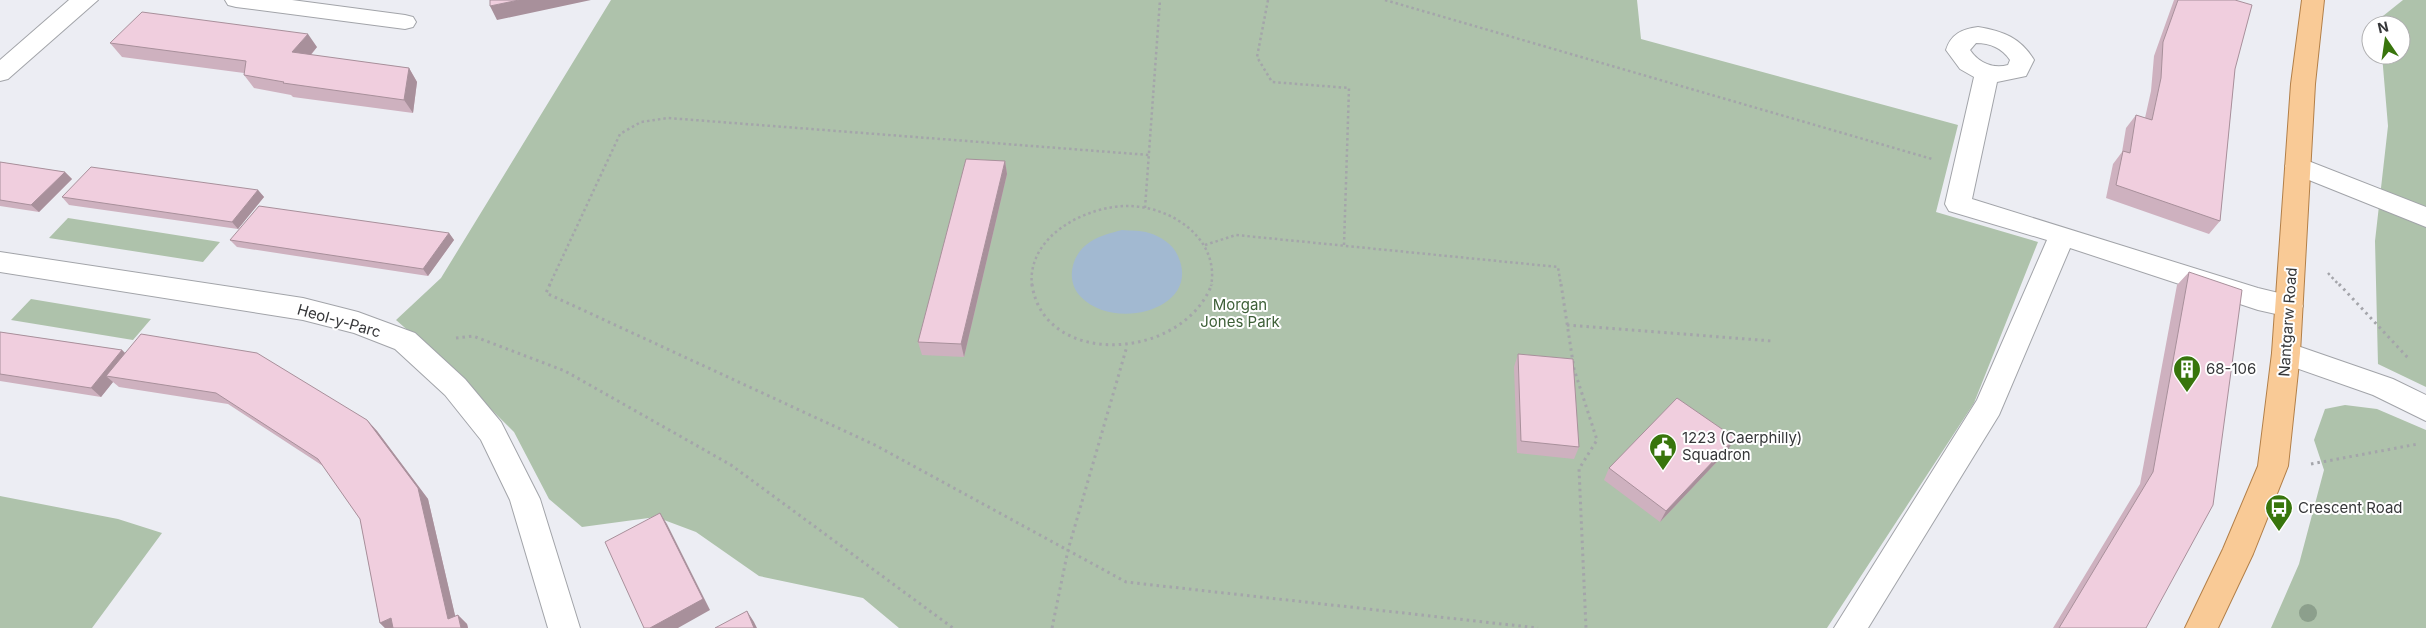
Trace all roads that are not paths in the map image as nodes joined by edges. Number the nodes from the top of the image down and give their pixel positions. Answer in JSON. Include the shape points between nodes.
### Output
{"nodes":[{"id":1,"x":236,"y":0,"type":"edge"},
{"id":2,"x":2313,"y":0,"type":"edge"},
{"id":3,"x":82,"y":1,"type":"edge"},
{"id":4,"x":405,"y":22,"type":"dead end"},
{"id":5,"x":0,"y":73,"type":"edge"},
{"id":6,"x":1987,"y":73,"type":"dead end"},
{"id":7,"x":2298,"y":166,"type":"junction"},
{"id":8,"x":2426,"y":217,"type":"edge"},
{"id":9,"x":2062,"y":235,"type":"junction"},
{"id":10,"x":0,"y":262,"type":"edge"},
{"id":11,"x":2289,"y":306,"type":"junction"},
{"id":12,"x":2286,"y":353,"type":"junction"},
{"id":13,"x":2426,"y":409,"type":"edge"},
{"id":14,"x":564,"y":628,"type":"edge"},
{"id":15,"x":1850,"y":628,"type":"edge"},
{"id":16,"x":2201,"y":628,"type":"edge"}],
"edges":[{"from":1,"to":4,"type":"street"},
{"from":2,"to":7,"type":"main road","name":"Nantgarw Road"},
{"from":3,"to":5,"type":"street"},
{"from":6,"to":9,"type":"street","via":[[1958,204]]},
{"from":7,"to":8,"type":"street"},
{"from":7,"to":11,"type":"main road","name":"Nantgarw Road"},
{"from":9,"to":11,"type":"street","via":[[2258,299]]},
{"from":9,"to":15,"type":"street","via":[[1989,406]]},
{"from":10,"to":14,"type":"street","name":"Heol-y-Parc","via":[[303,309],[358,323],[405,341],[455,387],[491,431],[525,499]]},
{"from":11,"to":12,"type":"main road","name":"Nantgarw Road"},
{"from":12,"to":13,"type":"street","via":[[2383,387]]},
{"from":12,"to":16,"type":"main road","name":"Nantgarw Road","via":[[2273,466],[2237,554]]}]}
